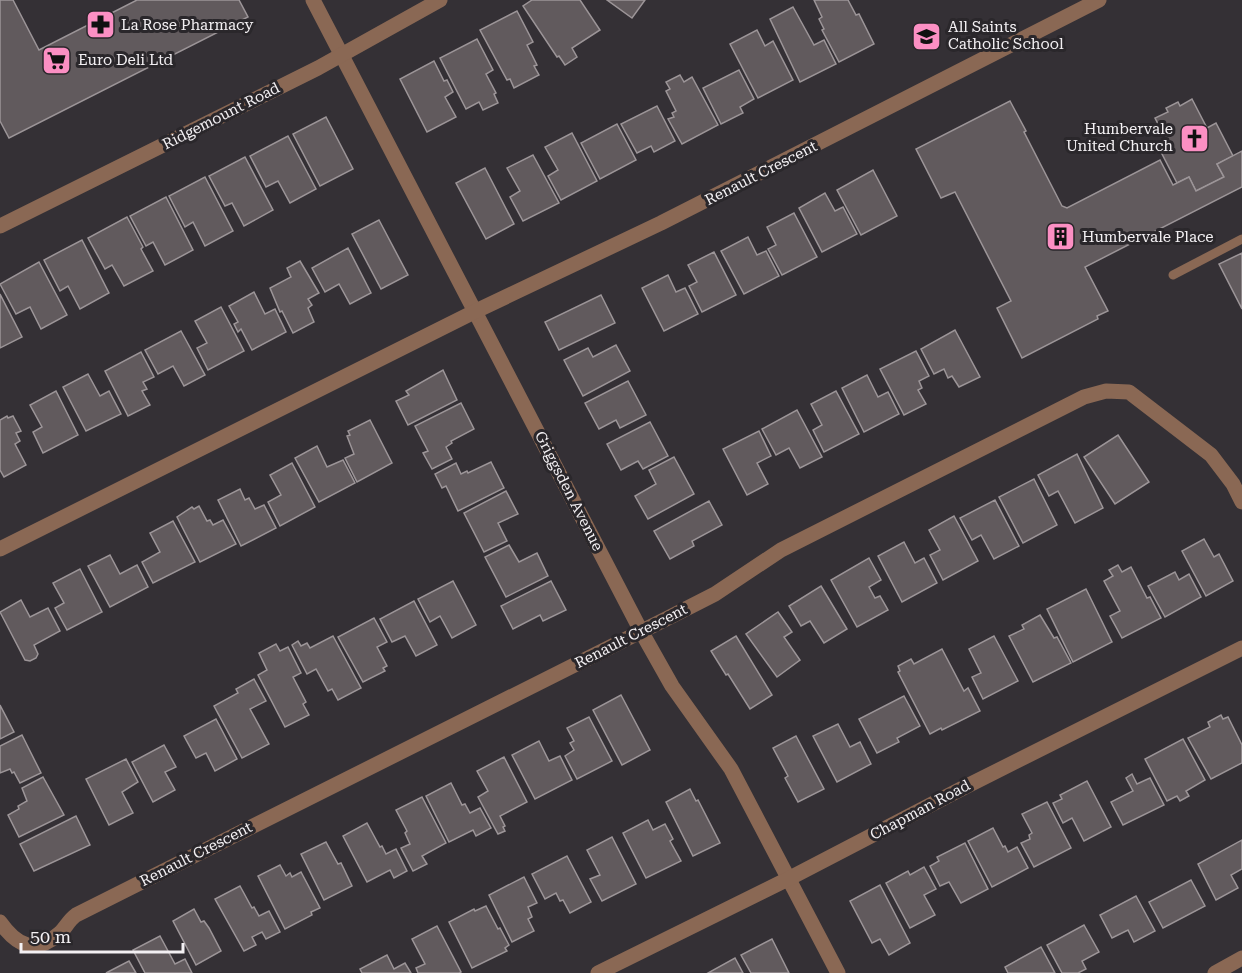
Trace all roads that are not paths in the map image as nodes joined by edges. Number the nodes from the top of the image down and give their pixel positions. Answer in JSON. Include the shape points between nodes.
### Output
{"nodes":[{"id":1,"x":313,"y":0,"type":"edge"},
{"id":2,"x":440,"y":0,"type":"edge"},
{"id":3,"x":1099,"y":0,"type":"edge"},
{"id":4,"x":342,"y":55,"type":"junction"},
{"id":5,"x":0,"y":226,"type":"edge"},
{"id":6,"x":1242,"y":239,"type":"edge"},
{"id":7,"x":1173,"y":275,"type":"dead end"},
{"id":8,"x":476,"y":311,"type":"junction"},
{"id":9,"x":1242,"y":502,"type":"edge"},
{"id":10,"x":0,"y":549,"type":"edge"},
{"id":11,"x":641,"y":631,"type":"junction"},
{"id":12,"x":1242,"y":648,"type":"edge"},
{"id":13,"x":790,"y":879,"type":"junction"},
{"id":14,"x":0,"y":922,"type":"edge"},
{"id":15,"x":1242,"y":958,"type":"edge"},
{"id":16,"x":598,"y":973,"type":"edge"},
{"id":17,"x":838,"y":973,"type":"edge"},
{"id":18,"x":1215,"y":973,"type":"edge"}],
"edges":[{"from":1,"to":4,"type":"street","name":"Griggsden Avenue"},
{"from":2,"to":4,"type":"street","name":"Ridgemount Road"},
{"from":3,"to":8,"type":"street","name":"Renault Crescent","via":[[661,223]]},
{"from":4,"to":5,"type":"street","name":"Ridgemount Road"},
{"from":4,"to":8,"type":"street","name":"Griggsden Avenue"},
{"from":6,"to":7,"type":"lane"},
{"from":8,"to":10,"type":"street","name":"Renault Crescent"},
{"from":8,"to":11,"type":"street","name":"Griggsden Avenue"},
{"from":9,"to":11,"type":"street","name":"Renault Crescent","via":[[1211,455],[1129,392],[1106,391],[1084,397],[781,550],[715,594]]},
{"from":11,"to":13,"type":"street","name":"Griggsden Avenue","via":[[672,686],[731,769]]},
{"from":11,"to":14,"type":"street","name":"Renault Crescent","via":[[76,915],[62,931],[42,944],[25,945],[15,940]]},
{"from":12,"to":13,"type":"street","name":"Chapman Road"},
{"from":13,"to":16,"type":"street","name":"Chapman Road"},
{"from":13,"to":17,"type":"street","name":"Griggsden Avenue"},
{"from":15,"to":18,"type":"street"}]}
